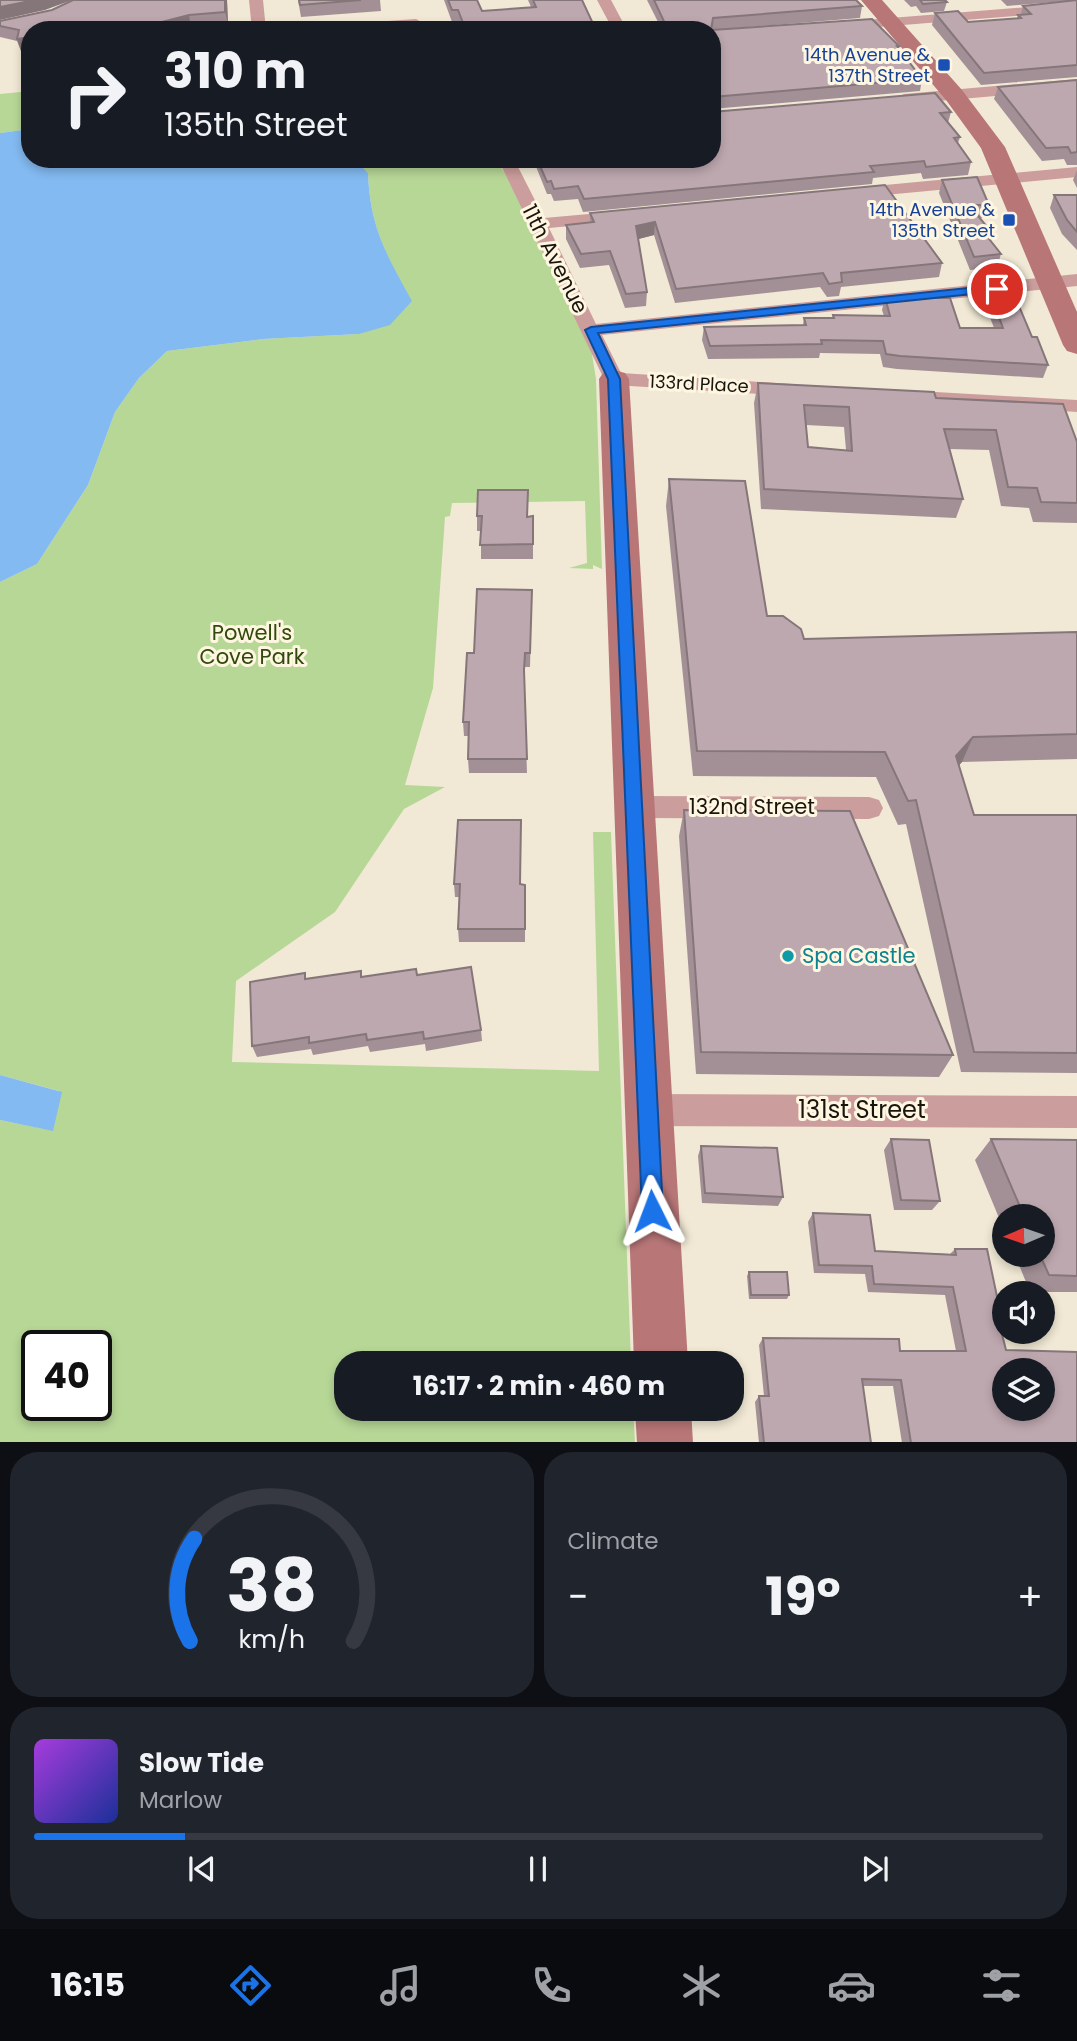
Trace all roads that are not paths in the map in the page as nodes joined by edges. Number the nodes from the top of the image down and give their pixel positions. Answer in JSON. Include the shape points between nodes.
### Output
{"nodes":[{"id":1,"x":256,"y":0,"type":"edge"},
{"id":2,"x":604,"y":0,"type":"edge"},
{"id":3,"x":871,"y":0,"type":"edge"},
{"id":4,"x":1077,"y":7,"type":"edge"},
{"id":5,"x":258,"y":21,"type":"edge"},
{"id":6,"x":615,"y":21,"type":"edge"},
{"id":7,"x":890,"y":22,"type":"junction"},
{"id":8,"x":823,"y":27,"type":"edge"},
{"id":9,"x":1077,"y":84,"type":"edge"},
{"id":10,"x":954,"y":95,"type":"junction"},
{"id":11,"x":891,"y":101,"type":"edge"},
{"id":12,"x":510,"y":168,"type":"edge"},
{"id":13,"x":1077,"y":172,"type":"edge"},
{"id":14,"x":1007,"y":177,"type":"junction"},
{"id":15,"x":834,"y":195,"type":"edge"},
{"id":16,"x":643,"y":214,"type":"edge"},
{"id":17,"x":538,"y":225,"type":"junction"},
{"id":18,"x":1064,"y":282,"type":"edge"},
{"id":19,"x":591,"y":330,"type":"junction"},
{"id":20,"x":1077,"y":345,"type":"edge"},
{"id":21,"x":614,"y":379,"type":"junction"},
{"id":22,"x":809,"y":391,"type":"edge"},
{"id":23,"x":879,"y":395,"type":"edge"},
{"id":24,"x":1077,"y":406,"type":"edge"},
{"id":25,"x":636,"y":807,"type":"junction"},
{"id":26,"x":869,"y":808,"type":"dead end"},
{"id":27,"x":646,"y":1110,"type":"junction"},
{"id":28,"x":1077,"y":1112,"type":"edge"},
{"id":29,"x":660,"y":1351,"type":"edge"},
{"id":30,"x":664,"y":1421,"type":"edge"},
{"id":31,"x":665,"y":1442,"type":"edge"}],
"edges":[{"from":1,"to":5,"type":"street"},
{"from":2,"to":6,"type":"street"},
{"from":3,"to":7,"type":"street"},
{"from":4,"to":7,"type":"street"},
{"from":7,"to":8,"type":"street"},
{"from":7,"to":10,"type":"street"},
{"from":9,"to":10,"type":"street"},
{"from":10,"to":11,"type":"street"},
{"from":10,"to":14,"type":"street","via":[[982,130]]},
{"from":12,"to":17,"type":"street","name":"11th Avenue"},
{"from":13,"to":14,"type":"street"},
{"from":14,"to":15,"type":"street"},
{"from":14,"to":18,"type":"street"},
{"from":16,"to":17,"type":"street"},
{"from":17,"to":19,"type":"street","name":"11th Avenue"},
{"from":18,"to":19,"type":"street"},
{"from":18,"to":20,"type":"street"},
{"from":19,"to":21,"type":"street","name":"11th Avenue"},
{"from":21,"to":22,"type":"street","name":"133rd Place"},
{"from":21,"to":25,"type":"street","name":"11th Avenue"},
{"from":23,"to":24,"type":"street"},
{"from":25,"to":26,"type":"street","name":"132nd Street"},
{"from":25,"to":27,"type":"street","name":"11th Avenue"},
{"from":27,"to":28,"type":"street","name":"131st Street"},
{"from":27,"to":29,"type":"street","name":"11th Avenue"},
{"from":30,"to":31,"type":"street"}]}
